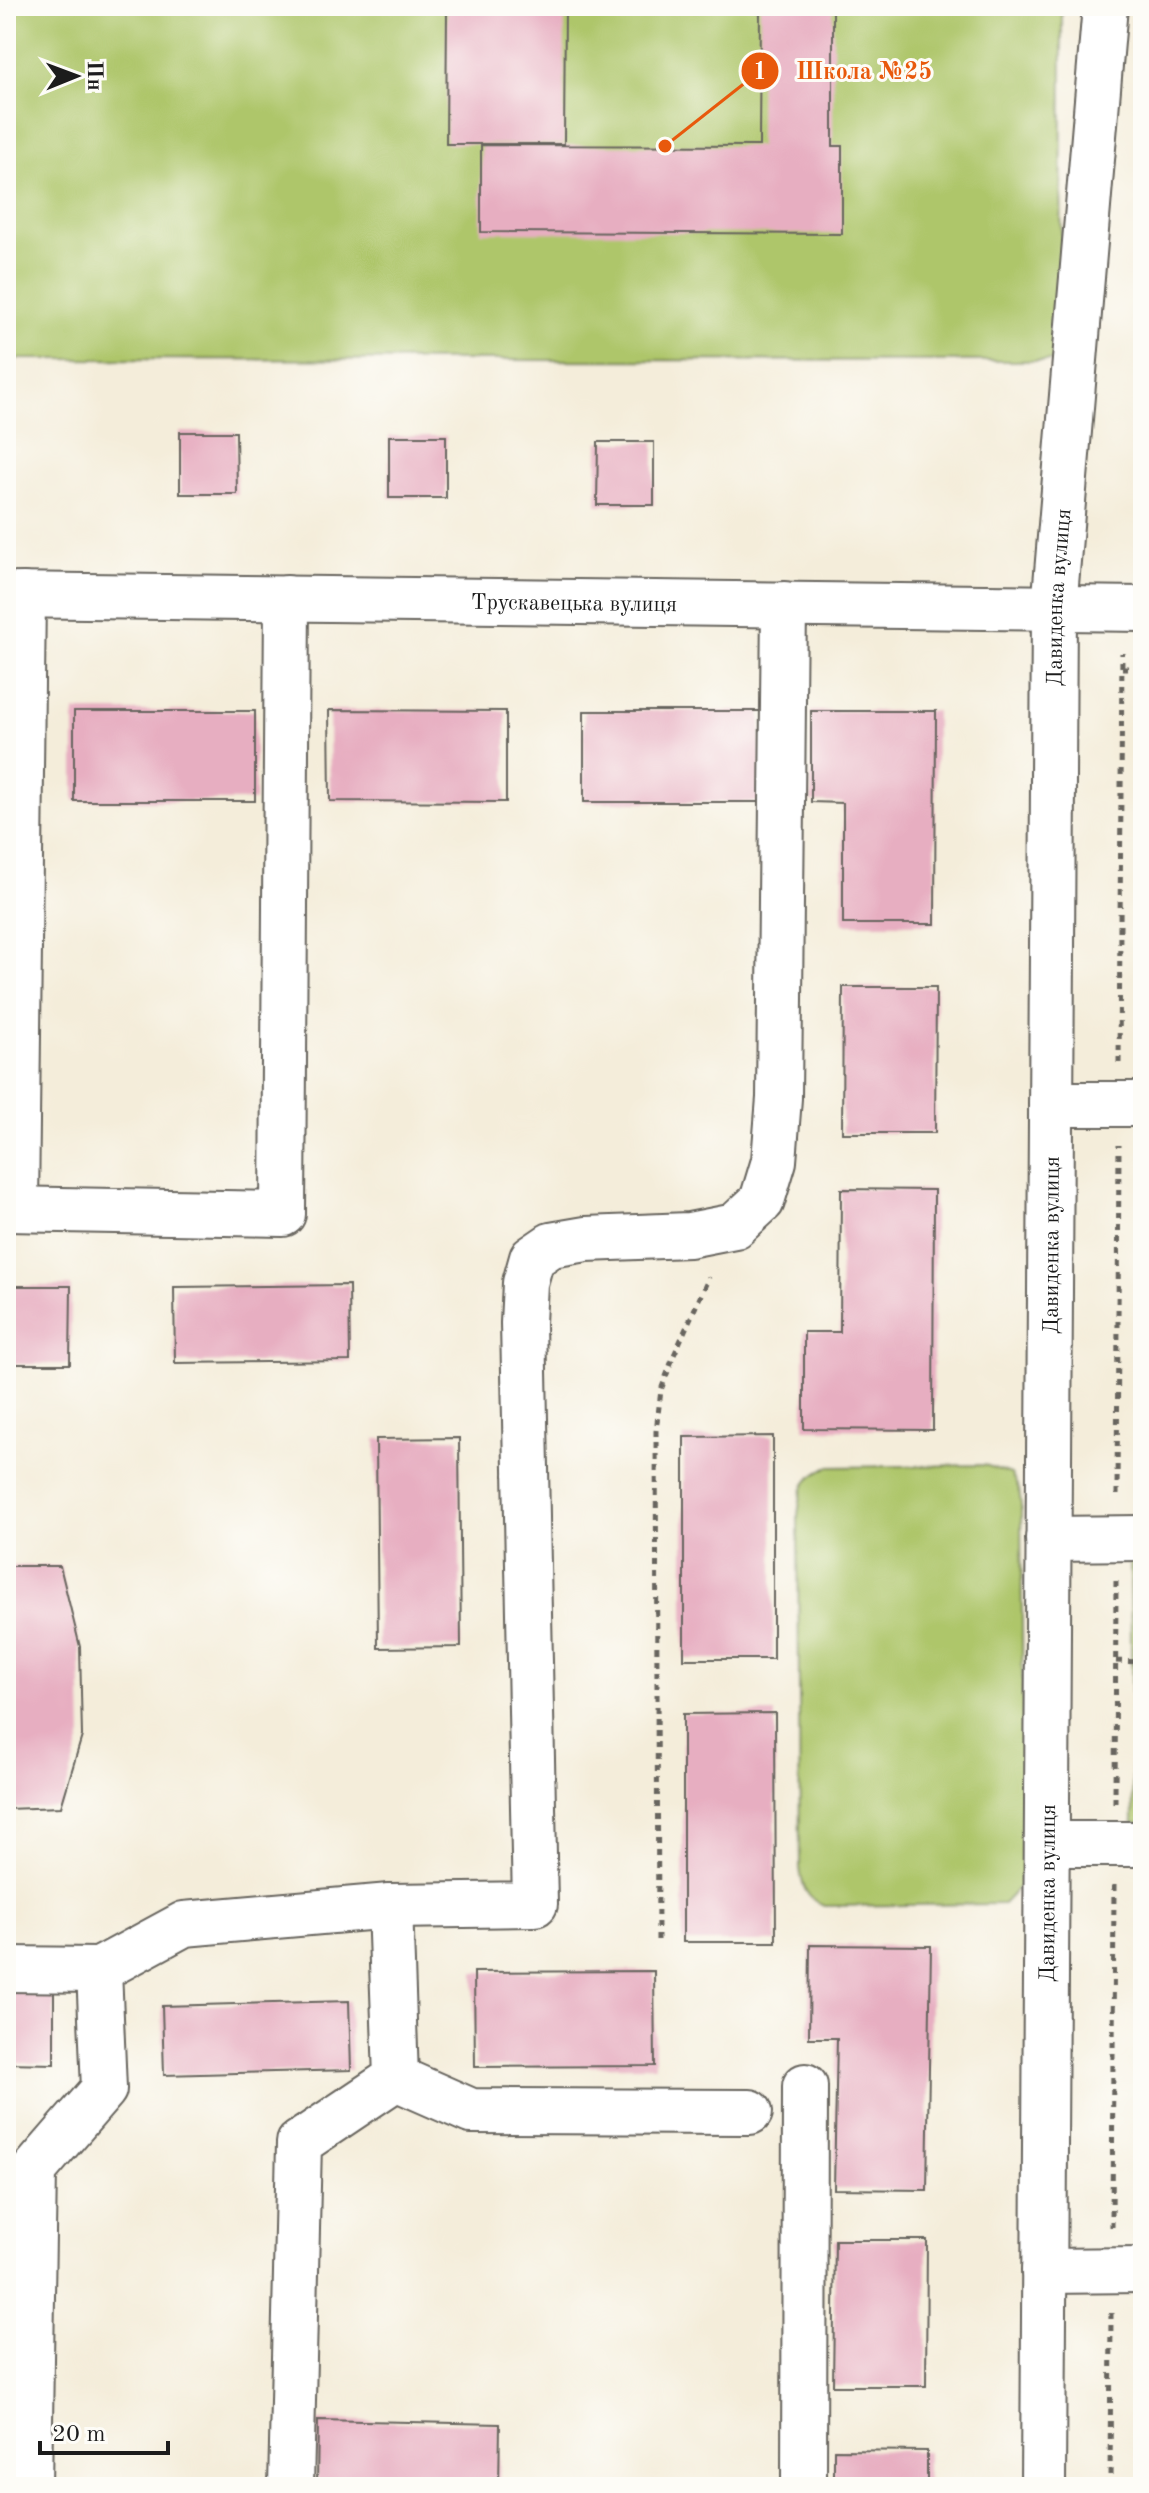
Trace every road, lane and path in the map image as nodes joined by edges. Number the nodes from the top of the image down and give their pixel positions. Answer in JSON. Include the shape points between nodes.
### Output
{"nodes":[{"id":1,"x":1105,"y":6,"type":"edge"},
{"id":2,"x":14,"y":595,"type":"edge"},
{"id":3,"x":287,"y":598,"type":"junction"},
{"id":4,"x":784,"y":604,"type":"junction"},
{"id":5,"x":1054,"y":608,"type":"junction"},
{"id":6,"x":1143,"y":609,"type":"edge"},
{"id":7,"x":1122,"y":668,"type":"dead end"},
{"id":8,"x":1143,"y":668,"type":"edge"},
{"id":9,"x":13,"y":926,"type":"edge"},
{"id":10,"x":1051,"y":1104,"type":"junction"},
{"id":11,"x":1143,"y":1104,"type":"edge"},
{"id":12,"x":11,"y":1209,"type":"edge"},
{"id":13,"x":735,"y":1226,"type":"junction"},
{"id":14,"x":1143,"y":1538,"type":"edge"},
{"id":15,"x":1048,"y":1539,"type":"junction"},
{"id":16,"x":1116,"y":1661,"type":"dead end"},
{"id":17,"x":1143,"y":1662,"type":"edge"},
{"id":18,"x":1047,"y":1844,"type":"junction"},
{"id":19,"x":1143,"y":1844,"type":"edge"},
{"id":20,"x":390,"y":1906,"type":"junction"},
{"id":21,"x":658,"y":1940,"type":"dead end"},
{"id":22,"x":6,"y":1969,"type":"edge"},
{"id":23,"x":99,"y":1970,"type":"junction"},
{"id":24,"x":396,"y":2078,"type":"junction"},
{"id":25,"x":805,"y":2086,"type":"dead end"},
{"id":26,"x":750,"y":2112,"type":"dead end"},
{"id":27,"x":1143,"y":2270,"type":"edge"},
{"id":28,"x":1044,"y":2271,"type":"junction"},
{"id":29,"x":18,"y":2372,"type":"edge"},
{"id":30,"x":29,"y":2487,"type":"edge"},
{"id":31,"x":291,"y":2487,"type":"edge"},
{"id":32,"x":804,"y":2487,"type":"edge"},
{"id":33,"x":1043,"y":2487,"type":"edge"}],
"edges":[{"from":1,"to":5,"type":"street","name":"Давиденка вулиця"},
{"from":2,"to":3,"type":"street","name":"Трускавецька вулиця"},
{"from":2,"to":9,"type":"street"},
{"from":3,"to":4,"type":"street","name":"Трускавецька вулиця"},
{"from":3,"to":12,"type":"street","via":[[283,1214]]},
{"from":4,"to":5,"type":"street","name":"Трускавецька вулиця"},
{"from":4,"to":13,"type":"street","via":[[778,1114],[774,1161],[762,1201]]},
{"from":5,"to":6,"type":"street","name":"Трускавецька вулиця"},
{"from":5,"to":10,"type":"street","name":"Давиденка вулиця"},
{"from":7,"to":8,"type":"path"},
{"from":9,"to":12,"type":"street"},
{"from":10,"to":11,"type":"street"},
{"from":10,"to":15,"type":"street","name":"Давиденка вулиця"},
{"from":13,"to":20,"type":"street","via":[[689,1235],[586,1239],[551,1245],[532,1258],[523,1323],[535,1904]]},
{"from":13,"to":21,"type":"path","via":[[674,1355],[661,1390],[656,1431]]},
{"from":14,"to":15,"type":"street"},
{"from":15,"to":18,"type":"street","name":"Давиденка вулиця"},
{"from":16,"to":17,"type":"path"},
{"from":18,"to":19,"type":"street"},
{"from":18,"to":28,"type":"street","name":"Давиденка вулиця"},
{"from":20,"to":23,"type":"street","via":[[184,1924]]},
{"from":20,"to":24,"type":"street"},
{"from":22,"to":23,"type":"street"},
{"from":23,"to":29,"type":"street","via":[[104,2089],[34,2170]]},
{"from":24,"to":26,"type":"street","via":[[471,2111]]},
{"from":24,"to":31,"type":"street","via":[[299,2143]]},
{"from":25,"to":32,"type":"street"},
{"from":27,"to":28,"type":"street"},
{"from":28,"to":33,"type":"street","name":"Давиденка вулиця"},
{"from":29,"to":30,"type":"street"}]}
